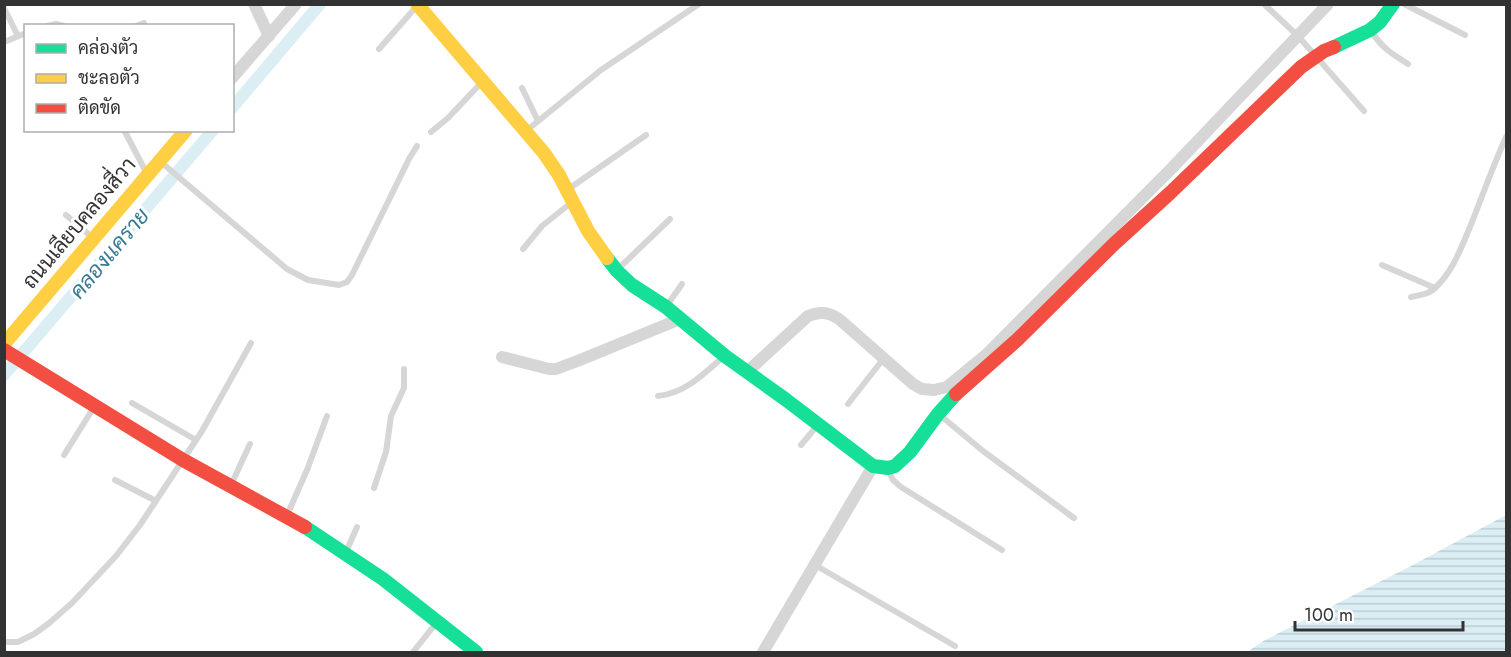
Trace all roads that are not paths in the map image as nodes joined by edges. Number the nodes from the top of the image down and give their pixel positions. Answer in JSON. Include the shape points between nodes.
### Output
{"nodes":[{"id":1,"x":254,"y":4,"type":"edge"},
{"id":2,"x":296,"y":4,"type":"edge"},
{"id":3,"x":699,"y":4,"type":"edge"},
{"id":4,"x":1264,"y":4,"type":"edge"},
{"id":5,"x":1328,"y":4,"type":"edge"},
{"id":6,"x":1393,"y":4,"type":"edge"},
{"id":7,"x":1404,"y":4,"type":"edge"},
{"id":8,"x":417,"y":5,"type":"edge"},
{"id":9,"x":4,"y":8,"type":"edge"},
{"id":10,"x":1371,"y":30,"type":"junction"},
{"id":11,"x":24,"y":34,"type":"edge"},
{"id":12,"x":1465,"y":35,"type":"dead end"},
{"id":13,"x":18,"y":36,"type":"junction"},
{"id":14,"x":269,"y":36,"type":"junction"},
{"id":15,"x":1298,"y":36,"type":"junction"},
{"id":16,"x":4,"y":42,"type":"edge"},
{"id":17,"x":379,"y":49,"type":"dead end"},
{"id":18,"x":1316,"y":56,"type":"junction"},
{"id":19,"x":1408,"y":64,"type":"dead end"},
{"id":20,"x":234,"y":76,"type":"edge"},
{"id":21,"x":482,"y":82,"type":"junction"},
{"id":22,"x":522,"y":88,"type":"dead end"},
{"id":23,"x":1364,"y":111,"type":"dead end"},
{"id":24,"x":538,"y":121,"type":"junction"},
{"id":25,"x":526,"y":131,"type":"junction"},
{"id":26,"x":125,"y":132,"type":"edge"},
{"id":27,"x":185,"y":132,"type":"edge"},
{"id":28,"x":431,"y":132,"type":"dead end"},
{"id":29,"x":646,"y":135,"type":"dead end"},
{"id":30,"x":1506,"y":137,"type":"edge"},
{"id":31,"x":417,"y":146,"type":"dead end"},
{"id":32,"x":163,"y":164,"type":"junction"},
{"id":33,"x":147,"y":174,"type":"junction"},
{"id":34,"x":569,"y":196,"type":"junction"},
{"id":35,"x":66,"y":215,"type":"dead end"},
{"id":36,"x":670,"y":219,"type":"dead end"},
{"id":37,"x":94,"y":238,"type":"junction"},
{"id":38,"x":523,"y":249,"type":"dead end"},
{"id":39,"x":1382,"y":265,"type":"dead end"},
{"id":40,"x":617,"y":271,"type":"junction"},
{"id":41,"x":682,"y":284,"type":"dead end"},
{"id":42,"x":1436,"y":288,"type":"junction"},
{"id":43,"x":1411,"y":297,"type":"dead end"},
{"id":44,"x":666,"y":307,"type":"junction"},
{"id":45,"x":681,"y":319,"type":"junction"},
{"id":46,"x":251,"y":343,"type":"dead end"},
{"id":47,"x":5,"y":348,"type":"edge"},
{"id":48,"x":724,"y":356,"type":"junction"},
{"id":49,"x":502,"y":357,"type":"dead end"},
{"id":50,"x":884,"y":358,"type":"junction"},
{"id":51,"x":404,"y":369,"type":"dead end"},
{"id":52,"x":747,"y":372,"type":"junction"},
{"id":53,"x":658,"y":396,"type":"dead end"},
{"id":54,"x":132,"y":403,"type":"dead end"},
{"id":55,"x":848,"y":404,"type":"dead end"},
{"id":56,"x":94,"y":406,"type":"junction"},
{"id":57,"x":938,"y":414,"type":"junction"},
{"id":58,"x":327,"y":416,"type":"dead end"},
{"id":59,"x":817,"y":425,"type":"junction"},
{"id":60,"x":196,"y":440,"type":"junction"},
{"id":61,"x":250,"y":444,"type":"dead end"},
{"id":62,"x":801,"y":445,"type":"dead end"},
{"id":63,"x":64,"y":455,"type":"dead end"},
{"id":64,"x":183,"y":460,"type":"junction"},
{"id":65,"x":873,"y":466,"type":"junction"},
{"id":66,"x":888,"y":468,"type":"junction"},
{"id":67,"x":115,"y":480,"type":"dead end"},
{"id":68,"x":231,"y":486,"type":"junction"},
{"id":69,"x":375,"y":488,"type":"dead end"},
{"id":70,"x":156,"y":501,"type":"junction"},
{"id":71,"x":286,"y":517,"type":"junction"},
{"id":72,"x":1074,"y":518,"type":"dead end"},
{"id":73,"x":357,"y":527,"type":"dead end"},
{"id":74,"x":1002,"y":550,"type":"dead end"},
{"id":75,"x":345,"y":553,"type":"junction"},
{"id":76,"x":814,"y":565,"type":"junction"},
{"id":77,"x":437,"y":621,"type":"junction"},
{"id":78,"x":4,"y":642,"type":"edge"},
{"id":79,"x":955,"y":646,"type":"dead end"},
{"id":80,"x":417,"y":651,"type":"edge"},
{"id":81,"x":476,"y":652,"type":"edge"},
{"id":82,"x":763,"y":652,"type":"edge"}],
"edges":[{"from":1,"to":14,"type":"street"},
{"from":2,"to":14,"type":"street"},
{"from":3,"to":24,"type":"lane","via":[[601,70]]},
{"from":4,"to":15,"type":"lane"},
{"from":5,"to":15,"type":"street"},
{"from":6,"to":10,"type":"street"},
{"from":7,"to":12,"type":"lane"},
{"from":8,"to":17,"type":"lane"},
{"from":8,"to":21,"type":"street"},
{"from":9,"to":13,"type":"lane"},
{"from":10,"to":18,"type":"street"},
{"from":10,"to":19,"type":"lane","via":[[1386,50]]},
{"from":11,"to":13,"type":"lane"},
{"from":13,"to":16,"type":"lane"},
{"from":14,"to":20,"type":"street"},
{"from":15,"to":18,"type":"lane"},
{"from":15,"to":50,"type":"street","via":[[1172,168],[957,380],[947,387],[922,389]]},
{"from":18,"to":23,"type":"lane"},
{"from":18,"to":57,"type":"street"},
{"from":21,"to":25,"type":"street"},
{"from":21,"to":28,"type":"lane"},
{"from":22,"to":24,"type":"lane"},
{"from":24,"to":25,"type":"lane"},
{"from":25,"to":34,"type":"street","via":[[559,175]]},
{"from":26,"to":33,"type":"lane"},
{"from":27,"to":32,"type":"street","name":"ถนนเลียบคลองสี่วา"},
{"from":29,"to":34,"type":"lane"},
{"from":30,"to":42,"type":"lane","via":[[1462,246]]},
{"from":31,"to":32,"type":"lane","via":[[352,275],[339,285],[308,280],[287,269]]},
{"from":32,"to":33,"type":"street","name":"ถนนเลียบคลองสี่วา"},
{"from":33,"to":37,"type":"street","name":"ถนนเลียบคลองสี่วา"},
{"from":34,"to":38,"type":"lane"},
{"from":34,"to":40,"type":"street"},
{"from":35,"to":37,"type":"lane"},
{"from":36,"to":40,"type":"lane"},
{"from":37,"to":47,"type":"street","name":"ถนนเลียบคลองสี่วา"},
{"from":39,"to":42,"type":"lane"},
{"from":40,"to":44,"type":"street"},
{"from":41,"to":44,"type":"lane"},
{"from":42,"to":43,"type":"lane"},
{"from":44,"to":45,"type":"street"},
{"from":45,"to":48,"type":"street"},
{"from":45,"to":49,"type":"street","via":[[556,369]]},
{"from":46,"to":60,"type":"lane"},
{"from":47,"to":56,"type":"street"},
{"from":48,"to":52,"type":"street"},
{"from":48,"to":53,"type":"lane","via":[[686,387]]},
{"from":50,"to":52,"type":"street","via":[[839,319],[818,312],[808,316]]},
{"from":50,"to":55,"type":"lane"},
{"from":51,"to":69,"type":"lane","via":[[404,388],[391,416]]},
{"from":52,"to":59,"type":"street"},
{"from":54,"to":60,"type":"lane"},
{"from":56,"to":63,"type":"lane"},
{"from":56,"to":64,"type":"street"},
{"from":57,"to":66,"type":"street","via":[[910,452]]},
{"from":57,"to":72,"type":"lane"},
{"from":58,"to":71,"type":"lane"},
{"from":59,"to":62,"type":"lane"},
{"from":59,"to":65,"type":"street"},
{"from":60,"to":64,"type":"lane"},
{"from":61,"to":68,"type":"lane"},
{"from":64,"to":68,"type":"street"},
{"from":64,"to":70,"type":"lane"},
{"from":65,"to":66,"type":"street"},
{"from":65,"to":76,"type":"street"},
{"from":66,"to":74,"type":"lane","via":[[901,487]]},
{"from":67,"to":70,"type":"lane"},
{"from":68,"to":71,"type":"street"},
{"from":70,"to":78,"type":"lane","via":[[116,556],[72,603],[34,634],[18,642]]},
{"from":71,"to":75,"type":"street"},
{"from":73,"to":75,"type":"lane"},
{"from":75,"to":77,"type":"street"},
{"from":76,"to":79,"type":"lane"},
{"from":76,"to":82,"type":"street"},
{"from":77,"to":80,"type":"lane"},
{"from":77,"to":81,"type":"street"}]}
